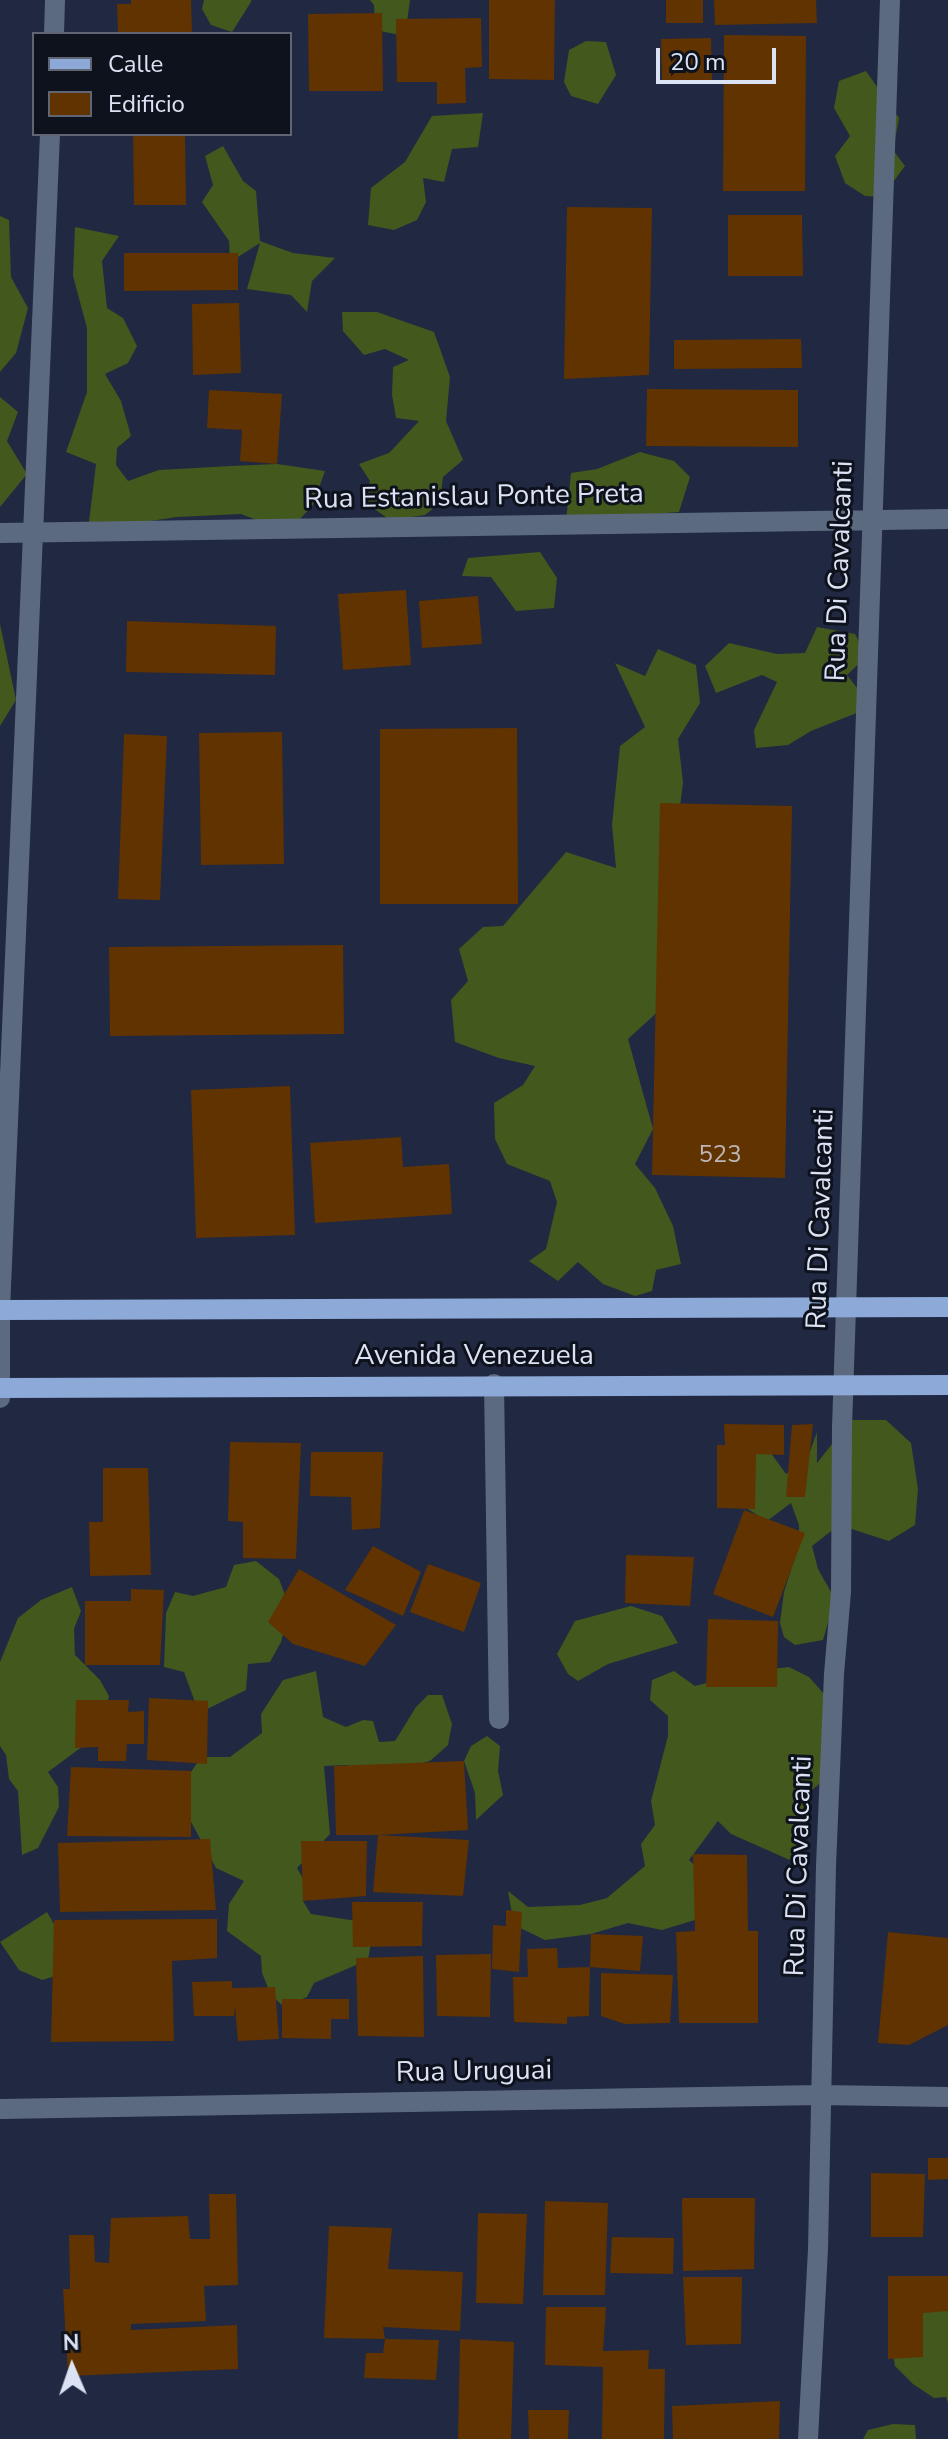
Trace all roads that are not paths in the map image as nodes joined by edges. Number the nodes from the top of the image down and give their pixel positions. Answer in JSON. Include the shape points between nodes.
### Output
{"nodes":[{"id":1,"x":55,"y":0,"type":"edge"},
{"id":2,"x":890,"y":0,"type":"edge"},
{"id":3,"x":54,"y":32,"type":"edge"},
{"id":4,"x":50,"y":136,"type":"edge"},
{"id":5,"x":948,"y":519,"type":"edge"},
{"id":6,"x":870,"y":520,"type":"junction"},
{"id":7,"x":33,"y":532,"type":"junction"},
{"id":8,"x":0,"y":533,"type":"edge"},
{"id":9,"x":848,"y":1306,"type":"junction"},
{"id":10,"x":948,"y":1307,"type":"edge"},
{"id":11,"x":0,"y":1310,"type":"edge"},
{"id":12,"x":494,"y":1384,"type":"junction"},
{"id":13,"x":844,"y":1384,"type":"junction"},
{"id":14,"x":948,"y":1385,"type":"edge"},
{"id":15,"x":0,"y":1388,"type":"edge"},
{"id":16,"x":0,"y":1398,"type":"edge"},
{"id":17,"x":499,"y":1719,"type":"dead end"},
{"id":18,"x":820,"y":2095,"type":"junction"},
{"id":19,"x":948,"y":2097,"type":"edge"},
{"id":20,"x":0,"y":2109,"type":"edge"},
{"id":21,"x":808,"y":2439,"type":"edge"}],
"edges":[{"from":1,"to":3,"type":"street"},
{"from":2,"to":6,"type":"street","name":"Rua Di Cavalcanti"},
{"from":4,"to":7,"type":"street"},
{"from":5,"to":6,"type":"street","name":"Rua Estanislau Ponte Preta"},
{"from":6,"to":7,"type":"street","name":"Rua Estanislau Ponte Preta"},
{"from":6,"to":9,"type":"street","name":"Rua Di Cavalcanti"},
{"from":7,"to":8,"type":"street","name":"Rua Estanislau Ponte Preta"},
{"from":7,"to":11,"type":"street"},
{"from":9,"to":10,"type":"main road","name":"Avenida Venezuela"},
{"from":9,"to":11,"type":"main road","name":"Avenida Venezuela"},
{"from":9,"to":13,"type":"street","name":"Rua Di Cavalcanti"},
{"from":11,"to":15,"type":"street"},
{"from":12,"to":13,"type":"main road","name":"Avenida Venezuela"},
{"from":12,"to":15,"type":"main road","name":"Avenida Venezuela"},
{"from":12,"to":17,"type":"street"},
{"from":13,"to":14,"type":"main road","name":"Avenida Venezuela"},
{"from":13,"to":18,"type":"street","name":"Rua Di Cavalcanti","via":[[841,1592]]},
{"from":15,"to":16,"type":"street"},
{"from":18,"to":19,"type":"street","name":"Rua Uruguai"},
{"from":18,"to":20,"type":"street","name":"Rua Uruguai"},
{"from":18,"to":21,"type":"street","name":"Rua Di Cavalcanti"}]}
